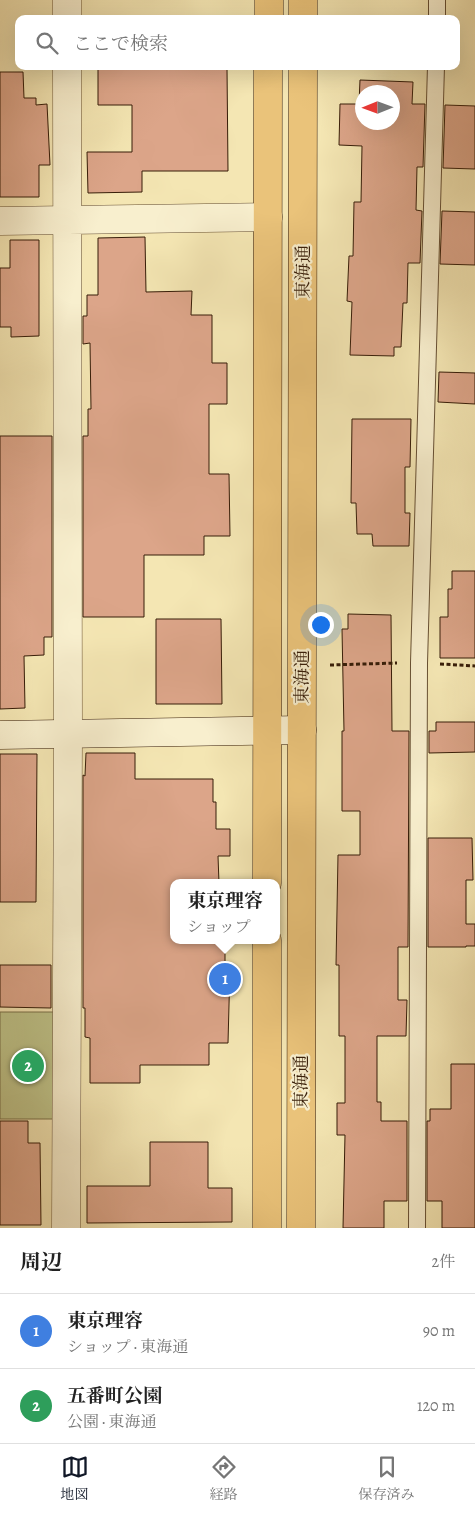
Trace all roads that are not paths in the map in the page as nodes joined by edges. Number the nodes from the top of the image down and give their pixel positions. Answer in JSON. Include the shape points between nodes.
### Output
{"nodes":[{"id":1,"x":67,"y":0,"type":"edge"},
{"id":2,"x":269,"y":0,"type":"edge"},
{"id":3,"x":303,"y":0,"type":"edge"},
{"id":4,"x":437,"y":0,"type":"edge"},
{"id":5,"x":67,"y":15,"type":"edge"},
{"id":6,"x":269,"y":15,"type":"edge"},
{"id":7,"x":303,"y":15,"type":"edge"},
{"id":8,"x":437,"y":15,"type":"edge"},
{"id":9,"x":67,"y":70,"type":"edge"},
{"id":10,"x":268,"y":70,"type":"edge"},
{"id":11,"x":303,"y":70,"type":"edge"},
{"id":12,"x":436,"y":70,"type":"edge"},
{"id":13,"x":268,"y":216,"type":"junction"},
{"id":14,"x":67,"y":220,"type":"junction"},
{"id":15,"x":0,"y":221,"type":"edge"},
{"id":16,"x":267,"y":730,"type":"junction"},
{"id":17,"x":302,"y":730,"type":"junction"},
{"id":18,"x":68,"y":734,"type":"junction"},
{"id":19,"x":0,"y":735,"type":"edge"},
{"id":20,"x":267,"y":879,"type":"edge"},
{"id":21,"x":267,"y":944,"type":"edge"},
{"id":22,"x":66,"y":1228,"type":"edge"},
{"id":23,"x":267,"y":1228,"type":"edge"},
{"id":24,"x":301,"y":1228,"type":"edge"},
{"id":25,"x":417,"y":1228,"type":"edge"}],
"edges":[{"from":1,"to":5,"type":"street"},
{"from":2,"to":6,"type":"main road"},
{"from":3,"to":7,"type":"main road"},
{"from":4,"to":8,"type":"lane"},
{"from":9,"to":14,"type":"street"},
{"from":10,"to":13,"type":"main road","name":"東海通"},
{"from":11,"to":17,"type":"main road","name":"東海通"},
{"from":12,"to":25,"type":"lane","via":[[420,663]]},
{"from":13,"to":14,"type":"street"},
{"from":13,"to":16,"type":"main road","name":"東海通"},
{"from":14,"to":15,"type":"street"},
{"from":14,"to":18,"type":"street"},
{"from":16,"to":17,"type":"street"},
{"from":16,"to":18,"type":"street"},
{"from":16,"to":20,"type":"main road","name":"東海通"},
{"from":17,"to":24,"type":"main road","name":"東海通"},
{"from":18,"to":19,"type":"street"},
{"from":18,"to":22,"type":"street"},
{"from":21,"to":23,"type":"main road","name":"東海通"}]}
